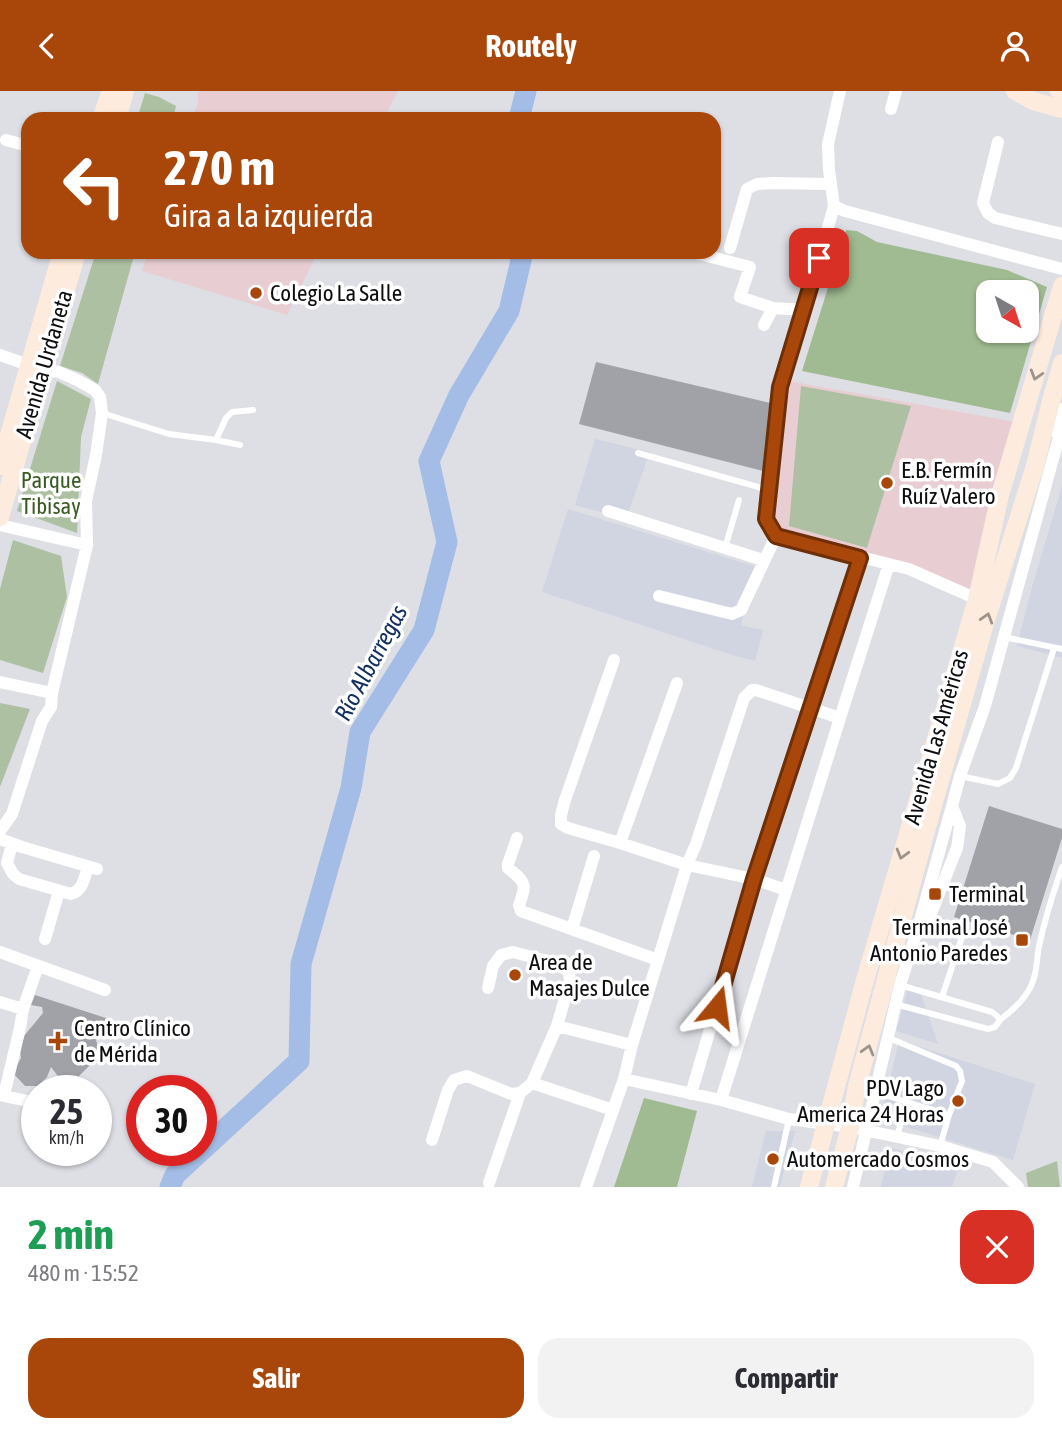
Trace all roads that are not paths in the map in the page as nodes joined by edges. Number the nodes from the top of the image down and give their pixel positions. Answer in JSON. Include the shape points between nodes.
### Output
{"nodes":[{"id":1,"x":111,"y":91,"type":"edge"},
{"id":2,"x":125,"y":91,"type":"edge"},
{"id":3,"x":840,"y":91,"type":"edge"},
{"id":4,"x":896,"y":91,"type":"edge"},
{"id":5,"x":1015,"y":91,"type":"edge"},
{"id":6,"x":1060,"y":103,"type":"edge"},
{"id":7,"x":891,"y":109,"type":"dead end"},
{"id":8,"x":104,"y":112,"type":"edge"},
{"id":9,"x":119,"y":112,"type":"edge"},
{"id":10,"x":6,"y":140,"type":"dead end"},
{"id":11,"x":998,"y":142,"type":"dead end"},
{"id":12,"x":21,"y":144,"type":"edge"},
{"id":13,"x":830,"y":184,"type":"junction"},
{"id":14,"x":834,"y":206,"type":"junction"},
{"id":15,"x":1062,"y":234,"type":"edge"},
{"id":16,"x":730,"y":249,"type":"dead end"},
{"id":17,"x":60,"y":259,"type":"edge"},
{"id":18,"x":75,"y":259,"type":"edge"},
{"id":19,"x":719,"y":259,"type":"edge"},
{"id":20,"x":1062,"y":269,"type":"edge"},
{"id":21,"x":1062,"y":286,"type":"edge"},
{"id":22,"x":773,"y":308,"type":"junction"},
{"id":23,"x":804,"y":310,"type":"junction"},
{"id":24,"x":764,"y":325,"type":"dead end"},
{"id":25,"x":0,"y":355,"type":"edge"},
{"id":26,"x":1062,"y":363,"type":"edge"},
{"id":27,"x":36,"y":367,"type":"junction"},
{"id":28,"x":1062,"y":409,"type":"edge"},
{"id":29,"x":253,"y":411,"type":"dead end"},
{"id":30,"x":102,"y":414,"type":"junction"},
{"id":31,"x":1062,"y":426,"type":"edge"},
{"id":32,"x":216,"y":440,"type":"junction"},
{"id":33,"x":240,"y":445,"type":"dead end"},
{"id":34,"x":638,"y":453,"type":"dead end"},
{"id":35,"x":1035,"y":466,"type":"junction"},
{"id":36,"x":0,"y":467,"type":"edge"},
{"id":37,"x":769,"y":490,"type":"junction"},
{"id":38,"x":739,"y":500,"type":"dead end"},
{"id":39,"x":608,"y":511,"type":"dead end"},
{"id":40,"x":0,"y":517,"type":"edge"},
{"id":41,"x":0,"y":526,"type":"edge"},
{"id":42,"x":776,"y":536,"type":"junction"},
{"id":43,"x":87,"y":545,"type":"junction"},
{"id":44,"x":725,"y":548,"type":"junction"},
{"id":45,"x":860,"y":558,"type":"junction"},
{"id":46,"x":763,"y":560,"type":"junction"},
{"id":47,"x":889,"y":564,"type":"junction"},
{"id":48,"x":1003,"y":565,"type":"junction"},
{"id":49,"x":659,"y":596,"type":"dead end"},
{"id":50,"x":976,"y":599,"type":"junction"},
{"id":51,"x":1012,"y":607,"type":"junction"},
{"id":52,"x":1004,"y":637,"type":"junction"},
{"id":53,"x":1054,"y":648,"type":"junction"},
{"id":54,"x":1062,"y":649,"type":"edge"},
{"id":55,"x":614,"y":660,"type":"dead end"},
{"id":56,"x":0,"y":682,"type":"edge"},
{"id":57,"x":677,"y":683,"type":"dead end"},
{"id":58,"x":52,"y":694,"type":"junction"},
{"id":59,"x":811,"y":708,"type":"junction"},
{"id":60,"x":840,"y":718,"type":"junction"},
{"id":61,"x":960,"y":776,"type":"junction"},
{"id":62,"x":0,"y":831,"type":"edge"},
{"id":63,"x":517,"y":838,"type":"dead end"},
{"id":64,"x":6,"y":841,"type":"edge"},
{"id":65,"x":620,"y":843,"type":"junction"},
{"id":66,"x":594,"y":856,"type":"dead end"},
{"id":67,"x":687,"y":865,"type":"junction"},
{"id":68,"x":1062,"y":867,"type":"edge"},
{"id":69,"x":754,"y":879,"type":"junction"},
{"id":70,"x":786,"y":890,"type":"junction"},
{"id":71,"x":59,"y":891,"type":"junction"},
{"id":72,"x":966,"y":925,"type":"dead end"},
{"id":73,"x":572,"y":929,"type":"junction"},
{"id":74,"x":45,"y":939,"type":"dead end"},
{"id":75,"x":0,"y":952,"type":"edge"},
{"id":76,"x":658,"y":960,"type":"junction"},
{"id":77,"x":38,"y":965,"type":"junction"},
{"id":78,"x":900,"y":985,"type":"junction"},
{"id":79,"x":488,"y":988,"type":"dead end"},
{"id":80,"x":105,"y":990,"type":"dead end"},
{"id":81,"x":942,"y":997,"type":"junction"},
{"id":82,"x":0,"y":1002,"type":"edge"},
{"id":83,"x":895,"y":1003,"type":"junction"},
{"id":84,"x":23,"y":1009,"type":"junction"},
{"id":85,"x":1000,"y":1020,"type":"junction"},
{"id":86,"x":557,"y":1026,"type":"junction"},
{"id":87,"x":887,"y":1037,"type":"junction"},
{"id":88,"x":632,"y":1045,"type":"junction"},
{"id":89,"x":624,"y":1079,"type":"junction"},
{"id":90,"x":533,"y":1083,"type":"junction"},
{"id":91,"x":520,"y":1093,"type":"junction"},
{"id":92,"x":875,"y":1093,"type":"junction"},
{"id":93,"x":691,"y":1094,"type":"junction"},
{"id":94,"x":2,"y":1095,"type":"edge"},
{"id":95,"x":21,"y":1099,"type":"edge"},
{"id":96,"x":720,"y":1100,"type":"junction"},
{"id":97,"x":907,"y":1103,"type":"junction"},
{"id":98,"x":613,"y":1110,"type":"junction"},
{"id":99,"x":949,"y":1115,"type":"junction"},
{"id":100,"x":789,"y":1119,"type":"junction"},
{"id":101,"x":826,"y":1123,"type":"junction"},
{"id":102,"x":858,"y":1129,"type":"junction"},
{"id":103,"x":897,"y":1136,"type":"junction"},
{"id":104,"x":432,"y":1140,"type":"dead end"},
{"id":105,"x":940,"y":1146,"type":"junction"},
{"id":106,"x":489,"y":1183,"type":"dead end"},
{"id":107,"x":586,"y":1187,"type":"edge"},
{"id":108,"x":774,"y":1187,"type":"edge"},
{"id":109,"x":809,"y":1187,"type":"edge"},
{"id":110,"x":834,"y":1187,"type":"edge"},
{"id":111,"x":853,"y":1187,"type":"edge"},
{"id":112,"x":1017,"y":1187,"type":"edge"}],
"edges":[{"from":1,"to":8,"type":"street"},
{"from":2,"to":9,"type":"street"},
{"from":3,"to":13,"type":"street","via":[[828,144]]},
{"from":4,"to":7,"type":"street"},
{"from":5,"to":6,"type":"street","via":[[1033,101]]},
{"from":10,"to":12,"type":"street"},
{"from":11,"to":15,"type":"street","via":[[983,203],[988,213]]},
{"from":13,"to":14,"type":"street"},
{"from":13,"to":16,"type":"street","via":[[773,183],[747,189]]},
{"from":14,"to":20,"type":"street"},
{"from":14,"to":23,"type":"street"},
{"from":17,"to":27,"type":"street","name":"Avenida Urdaneta"},
{"from":18,"to":27,"type":"street","name":"Avenida Urdaneta"},
{"from":19,"to":22,"type":"street","via":[[750,267],[740,297]]},
{"from":21,"to":50,"type":"street","name":"Avenida Las Américas","one_way":true,"via":[[1000,495]]},
{"from":22,"to":23,"type":"street"},
{"from":22,"to":24,"type":"street"},
{"from":23,"to":37,"type":"street","via":[[780,387]]},
{"from":25,"to":27,"type":"street"},
{"from":26,"to":35,"type":"street","name":"Avenida Las Américas"},
{"from":27,"to":30,"type":"street","via":[[59,372],[95,390]]},
{"from":27,"to":36,"type":"street","name":"Avenida Urdaneta"},
{"from":27,"to":40,"type":"street","name":"Avenida Urdaneta"},
{"from":28,"to":35,"type":"street"},
{"from":29,"to":32,"type":"lane","via":[[232,412]]},
{"from":30,"to":32,"type":"lane","via":[[170,434]]},
{"from":30,"to":43,"type":"street","via":[[86,501]]},
{"from":31,"to":51,"type":"street"},
{"from":32,"to":33,"type":"lane"},
{"from":34,"to":37,"type":"lane"},
{"from":35,"to":48,"type":"street","name":"Avenida Las Américas"},
{"from":37,"to":42,"type":"street","via":[[766,519]]},
{"from":38,"to":44,"type":"lane"},
{"from":39,"to":44,"type":"street"},
{"from":41,"to":43,"type":"street"},
{"from":42,"to":45,"type":"street"},
{"from":42,"to":46,"type":"street"},
{"from":43,"to":58,"type":"street"},
{"from":44,"to":46,"type":"street"},
{"from":45,"to":47,"type":"street"},
{"from":45,"to":59,"type":"street"},
{"from":46,"to":49,"type":"street","via":[[737,613]]},
{"from":47,"to":50,"type":"street"},
{"from":47,"to":60,"type":"street"},
{"from":48,"to":51,"type":"street"},
{"from":102,"to":48,"type":"street","name":"Avenida Las Américas","one_way":true,"via":[[857,1086]]},
{"from":50,"to":101,"type":"street","name":"Avenida Las Américas","one_way":true},
{"from":51,"to":52,"type":"street"},
{"from":52,"to":53,"type":"lane"},
{"from":52,"to":61,"type":"street"},
{"from":53,"to":54,"type":"lane"},
{"from":53,"to":61,"type":"lane","via":[[1010,778],[998,784]]},
{"from":55,"to":65,"type":"street","via":[[560,820],[568,828]]},
{"from":56,"to":58,"type":"street"},
{"from":57,"to":65,"type":"street"},
{"from":58,"to":62,"type":"street","via":[[12,814]]},
{"from":59,"to":60,"type":"street"},
{"from":59,"to":67,"type":"street","via":[[762,691],[747,694]]},
{"from":59,"to":69,"type":"street"},
{"from":60,"to":70,"type":"street"},
{"from":61,"to":78,"type":"street"},
{"from":63,"to":73,"type":"street","via":[[508,868],[524,885],[519,908]]},
{"from":64,"to":71,"type":"street","via":[[7,863],[13,874]]},
{"from":64,"to":71,"type":"street","via":[[93,868],[80,889],[71,894]]},
{"from":65,"to":67,"type":"street"},
{"from":66,"to":73,"type":"street"},
{"from":67,"to":69,"type":"street"},
{"from":67,"to":76,"type":"street"},
{"from":68,"to":85,"type":"lane","via":[[1046,913],[1034,978],[1025,996]]},
{"from":69,"to":70,"type":"street"},
{"from":69,"to":93,"type":"street"},
{"from":70,"to":96,"type":"street"},
{"from":71,"to":74,"type":"street"},
{"from":72,"to":81,"type":"lane"},
{"from":73,"to":76,"type":"street"},
{"from":75,"to":77,"type":"street"},
{"from":76,"to":88,"type":"street"},
{"from":77,"to":80,"type":"street"},
{"from":77,"to":84,"type":"street"},
{"from":78,"to":81,"type":"lane"},
{"from":78,"to":83,"type":"street"},
{"from":79,"to":86,"type":"street","via":[[492,966],[501,955],[513,952],[562,965],[570,981]]},
{"from":81,"to":85,"type":"lane","via":[[992,1012]]},
{"from":82,"to":84,"type":"street"},
{"from":83,"to":85,"type":"lane","via":[[988,1029]]},
{"from":83,"to":87,"type":"street"},
{"from":84,"to":94,"type":"street"},
{"from":86,"to":88,"type":"street"},
{"from":86,"to":90,"type":"street"},
{"from":87,"to":92,"type":"street"},
{"from":87,"to":99,"type":"lane","via":[[960,1071],[962,1081]]},
{"from":88,"to":89,"type":"street"},
{"from":89,"to":93,"type":"street"},
{"from":89,"to":98,"type":"street"},
{"from":90,"to":91,"type":"street"},
{"from":90,"to":98,"type":"street"},
{"from":91,"to":104,"type":"street","via":[[511,1094],[467,1076],[454,1080]]},
{"from":91,"to":106,"type":"street"},
{"from":92,"to":97,"type":"lane"},
{"from":92,"to":102,"type":"street"},
{"from":93,"to":96,"type":"street"},
{"from":94,"to":95,"type":"street"},
{"from":96,"to":100,"type":"street"},
{"from":97,"to":99,"type":"lane"},
{"from":97,"to":103,"type":"lane"},
{"from":98,"to":107,"type":"street"},
{"from":99,"to":105,"type":"lane"},
{"from":100,"to":101,"type":"street"},
{"from":100,"to":108,"type":"lane"},
{"from":101,"to":102,"type":"street"},
{"from":101,"to":109,"type":"street","name":"Avenida Las Américas"},
{"from":102,"to":103,"type":"street"},
{"from":102,"to":110,"type":"street","name":"Avenida Las Américas"},
{"from":102,"to":111,"type":"street"},
{"from":103,"to":105,"type":"street"},
{"from":105,"to":112,"type":"street","via":[[993,1162]]}]}
